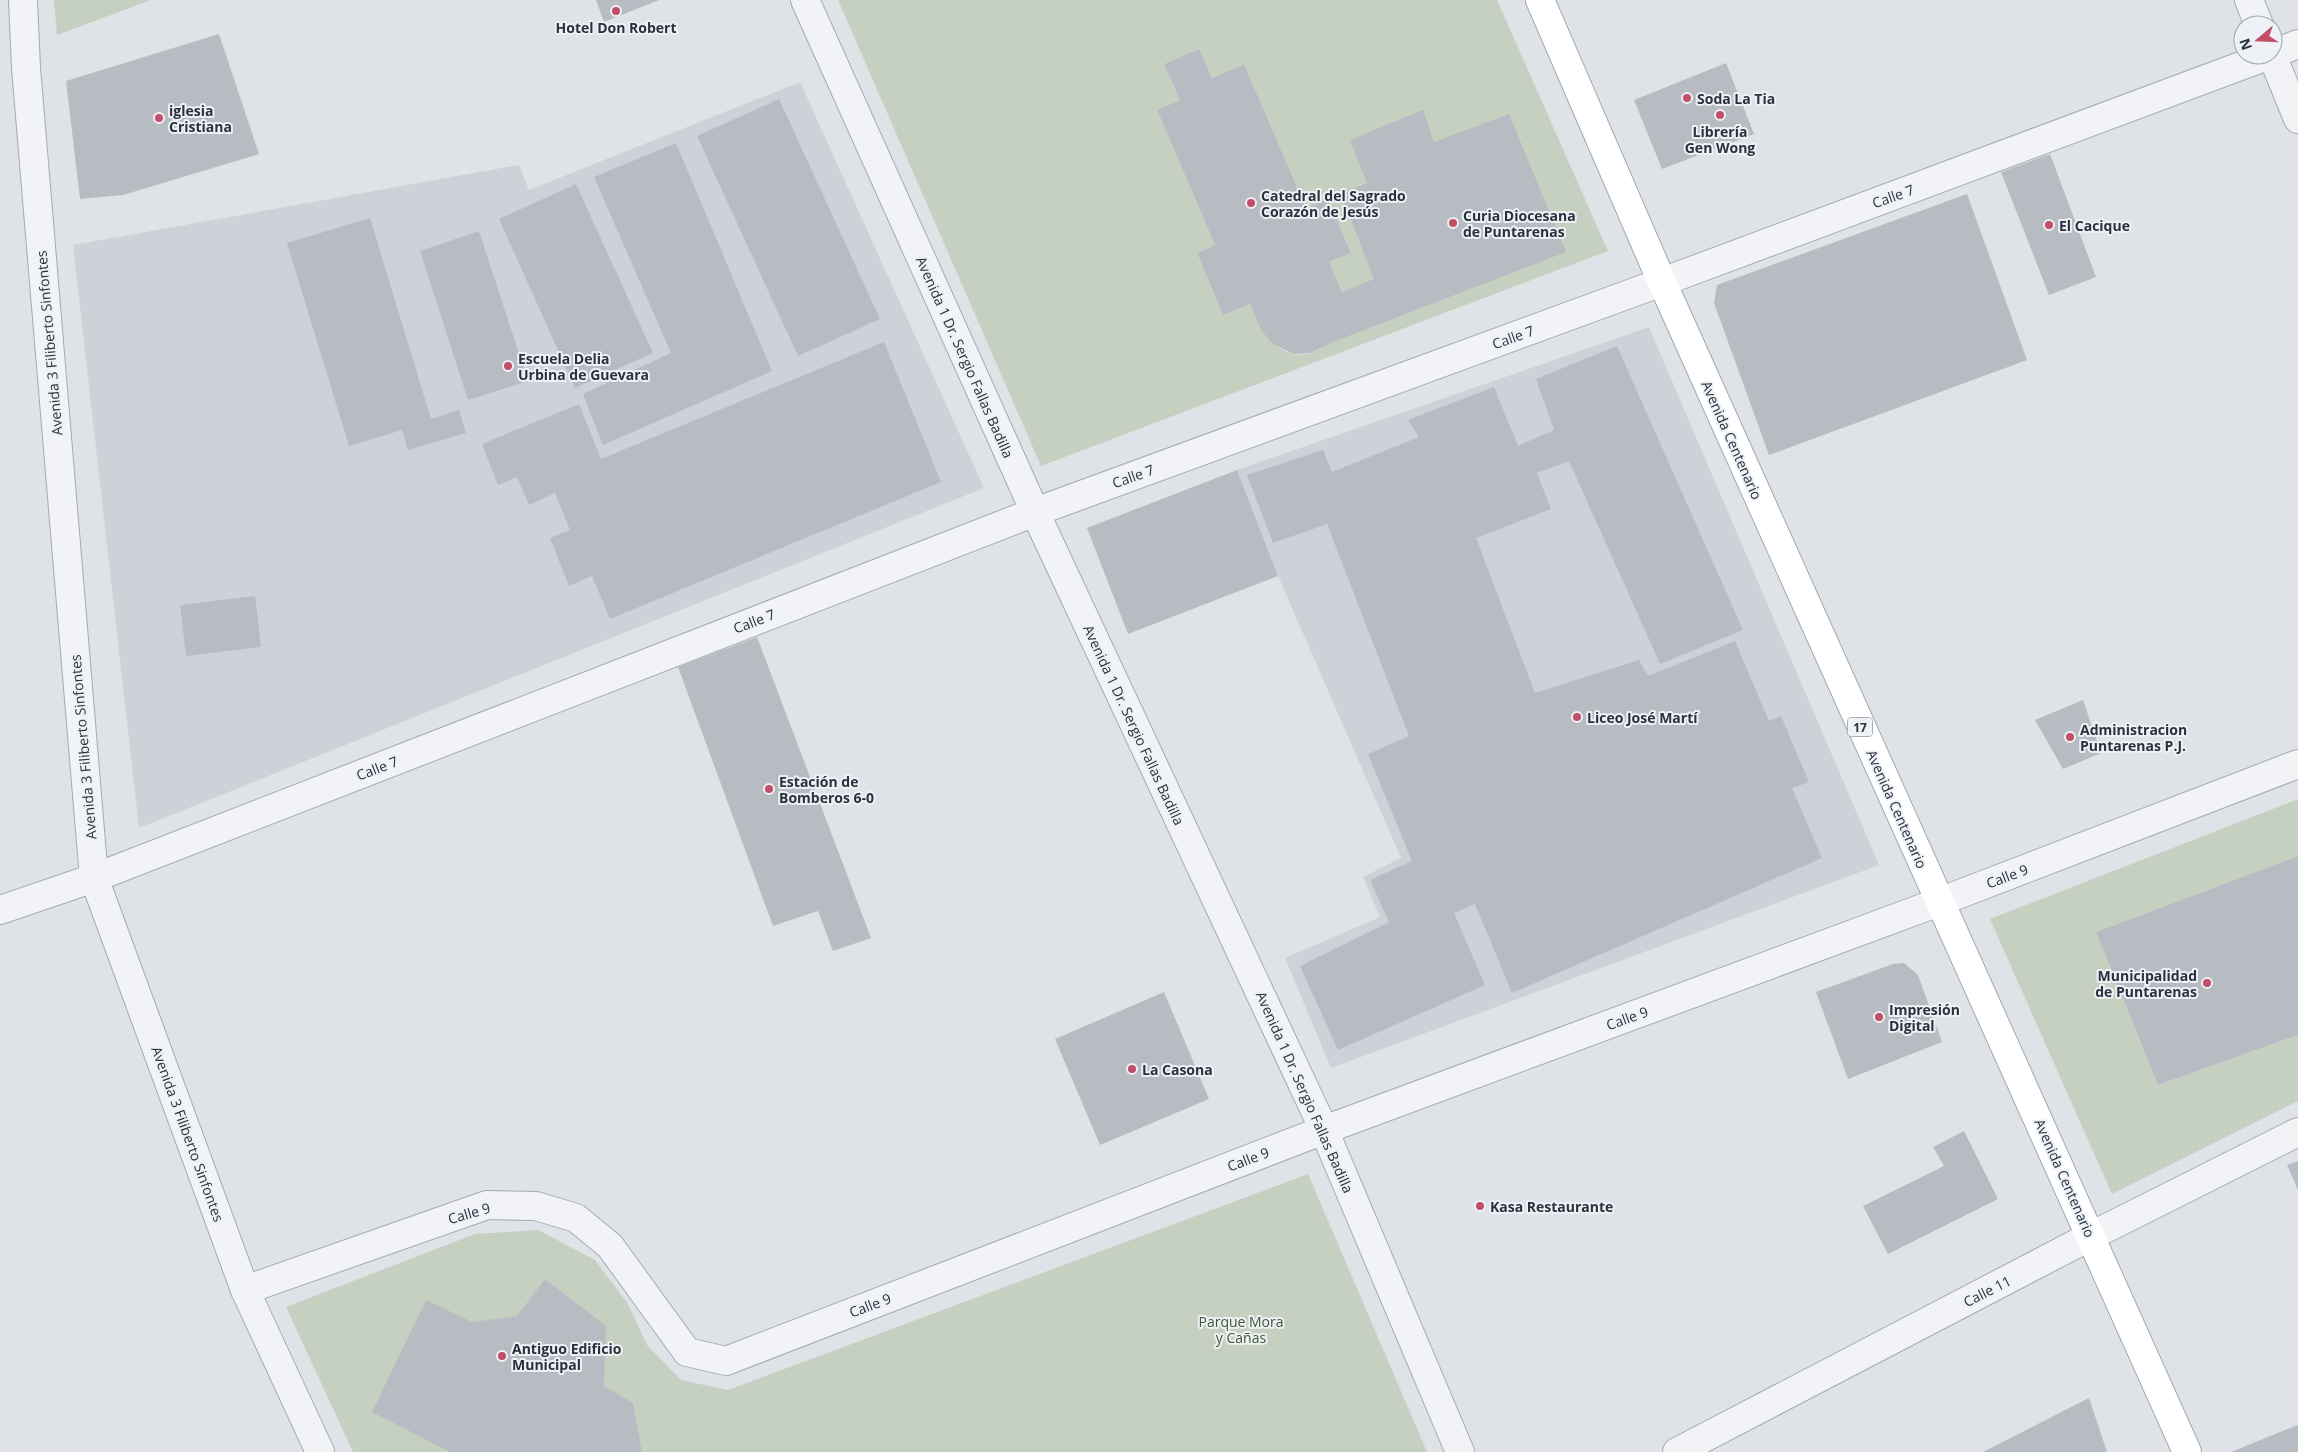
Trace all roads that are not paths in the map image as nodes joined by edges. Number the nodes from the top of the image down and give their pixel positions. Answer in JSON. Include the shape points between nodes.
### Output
{"nodes":[{"id":1,"x":23,"y":0,"type":"edge"},
{"id":2,"x":805,"y":0,"type":"edge"},
{"id":3,"x":1540,"y":0,"type":"edge"},
{"id":4,"x":2249,"y":0,"type":"edge"},
{"id":5,"x":2255,"y":15,"type":"edge"},
{"id":6,"x":2298,"y":44,"type":"edge"},
{"id":7,"x":2283,"y":50,"type":"edge"},
{"id":8,"x":2245,"y":65,"type":"edge"},
{"id":9,"x":2276,"y":65,"type":"edge"},
{"id":10,"x":2298,"y":119,"type":"edge"},
{"id":11,"x":1662,"y":282,"type":"junction"},
{"id":12,"x":1035,"y":512,"type":"junction"},
{"id":13,"x":2298,"y":764,"type":"edge"},
{"id":14,"x":94,"y":878,"type":"junction"},
{"id":15,"x":1938,"y":902,"type":"junction"},
{"id":16,"x":0,"y":910,"type":"edge"},
{"id":17,"x":1324,"y":1130,"type":"junction"},
{"id":18,"x":2298,"y":1132,"type":"edge"},
{"id":19,"x":2091,"y":1236,"type":"junction"},
{"id":20,"x":245,"y":1290,"type":"junction"},
{"id":21,"x":320,"y":1452,"type":"edge"},
{"id":22,"x":1460,"y":1452,"type":"edge"},
{"id":23,"x":1677,"y":1452,"type":"edge"},
{"id":24,"x":2187,"y":1452,"type":"edge"}],
"edges":[{"from":1,"to":14,"type":"street","name":"Avenida 3 Filiberto Sinfontes"},
{"from":2,"to":12,"type":"street","name":"Avenida 1 Dr. Sergio Fallas Badilla"},
{"from":3,"to":11,"type":"main road","name":"Avenida Centenario","number":"17"},
{"from":4,"to":5,"type":"street"},
{"from":6,"to":7,"type":"street","name":"Calle 7"},
{"from":8,"to":11,"type":"street","name":"Calle 7"},
{"from":9,"to":10,"type":"street"},
{"from":11,"to":12,"type":"street","name":"Calle 7"},
{"from":11,"to":15,"type":"main road","name":"Avenida Centenario","number":"17"},
{"from":12,"to":14,"type":"street","name":"Calle 7"},
{"from":12,"to":17,"type":"street","name":"Avenida 1 Dr. Sergio Fallas Badilla"},
{"from":13,"to":15,"type":"street","name":"Calle 9"},
{"from":14,"to":16,"type":"street","name":"Calle 7"},
{"from":14,"to":20,"type":"street","name":"Avenida 3 Filiberto Sinfontes"},
{"from":15,"to":17,"type":"street","name":"Calle 9"},
{"from":15,"to":19,"type":"main road","name":"Avenida Centenario","number":"17"},
{"from":17,"to":20,"type":"street","name":"Calle 9","via":[[726,1361],[687,1352],[610,1246],[576,1218],[536,1206],[487,1205]]},
{"from":17,"to":22,"type":"street","name":"Avenida 1 Dr. Sergio Fallas Badilla"},
{"from":18,"to":19,"type":"street","name":"Calle 11"},
{"from":19,"to":23,"type":"street","name":"Calle 11"},
{"from":19,"to":24,"type":"main road","name":"Avenida Centenario","number":"17"},
{"from":20,"to":21,"type":"street","name":"Avenida 3 Filiberto Sinfontes"}]}
